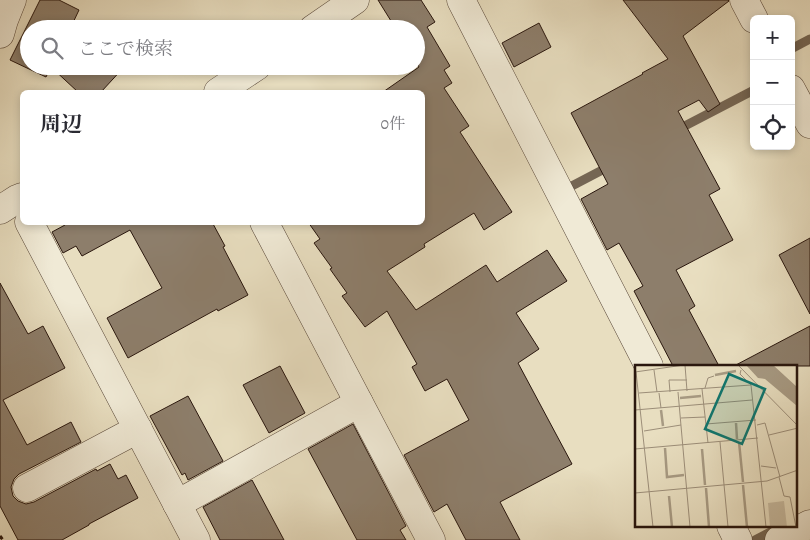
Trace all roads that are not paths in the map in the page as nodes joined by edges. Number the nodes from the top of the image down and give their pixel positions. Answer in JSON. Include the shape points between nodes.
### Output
{"nodes":[{"id":1,"x":12,"y":0,"type":"edge"},
{"id":2,"x":355,"y":0,"type":"edge"},
{"id":3,"x":461,"y":0,"type":"edge"},
{"id":4,"x":744,"y":0,"type":"edge"},
{"id":5,"x":752,"y":15,"type":"edge"},
{"id":6,"x":326,"y":20,"type":"edge"},
{"id":7,"x":0,"y":34,"type":"edge"},
{"id":8,"x":244,"y":75,"type":"edge"},
{"id":9,"x":221,"y":90,"type":"edge"},
{"id":10,"x":795,"y":96,"type":"edge"},
{"id":11,"x":810,"y":124,"type":"edge"},
{"id":12,"x":31,"y":225,"type":"edge"},
{"id":13,"x":266,"y":225,"type":"edge"},
{"id":14,"x":648,"y":365,"type":"edge"},
{"id":15,"x":359,"y":403,"type":"junction"},
{"id":16,"x":138,"y":429,"type":"junction"},
{"id":17,"x":27,"y":488,"type":"dead end"},
{"id":18,"x":177,"y":504,"type":"junction"},
{"id":19,"x":810,"y":524,"type":"edge"},
{"id":20,"x":732,"y":528,"type":"edge"},
{"id":21,"x":196,"y":540,"type":"edge"},
{"id":22,"x":431,"y":540,"type":"edge"},
{"id":23,"x":738,"y":540,"type":"edge"},
{"id":24,"x":779,"y":540,"type":"edge"}],
"edges":[{"from":1,"to":7,"type":"street"},
{"from":2,"to":6,"type":"street"},
{"from":3,"to":14,"type":"street"},
{"from":4,"to":5,"type":"street"},
{"from":8,"to":9,"type":"street"},
{"from":10,"to":11,"type":"street"},
{"from":12,"to":16,"type":"street"},
{"from":13,"to":15,"type":"street"},
{"from":15,"to":18,"type":"street"},
{"from":15,"to":22,"type":"street"},
{"from":16,"to":17,"type":"street"},
{"from":16,"to":18,"type":"street"},
{"from":18,"to":21,"type":"street"},
{"from":19,"to":24,"type":"street"},
{"from":20,"to":23,"type":"street"}]}
